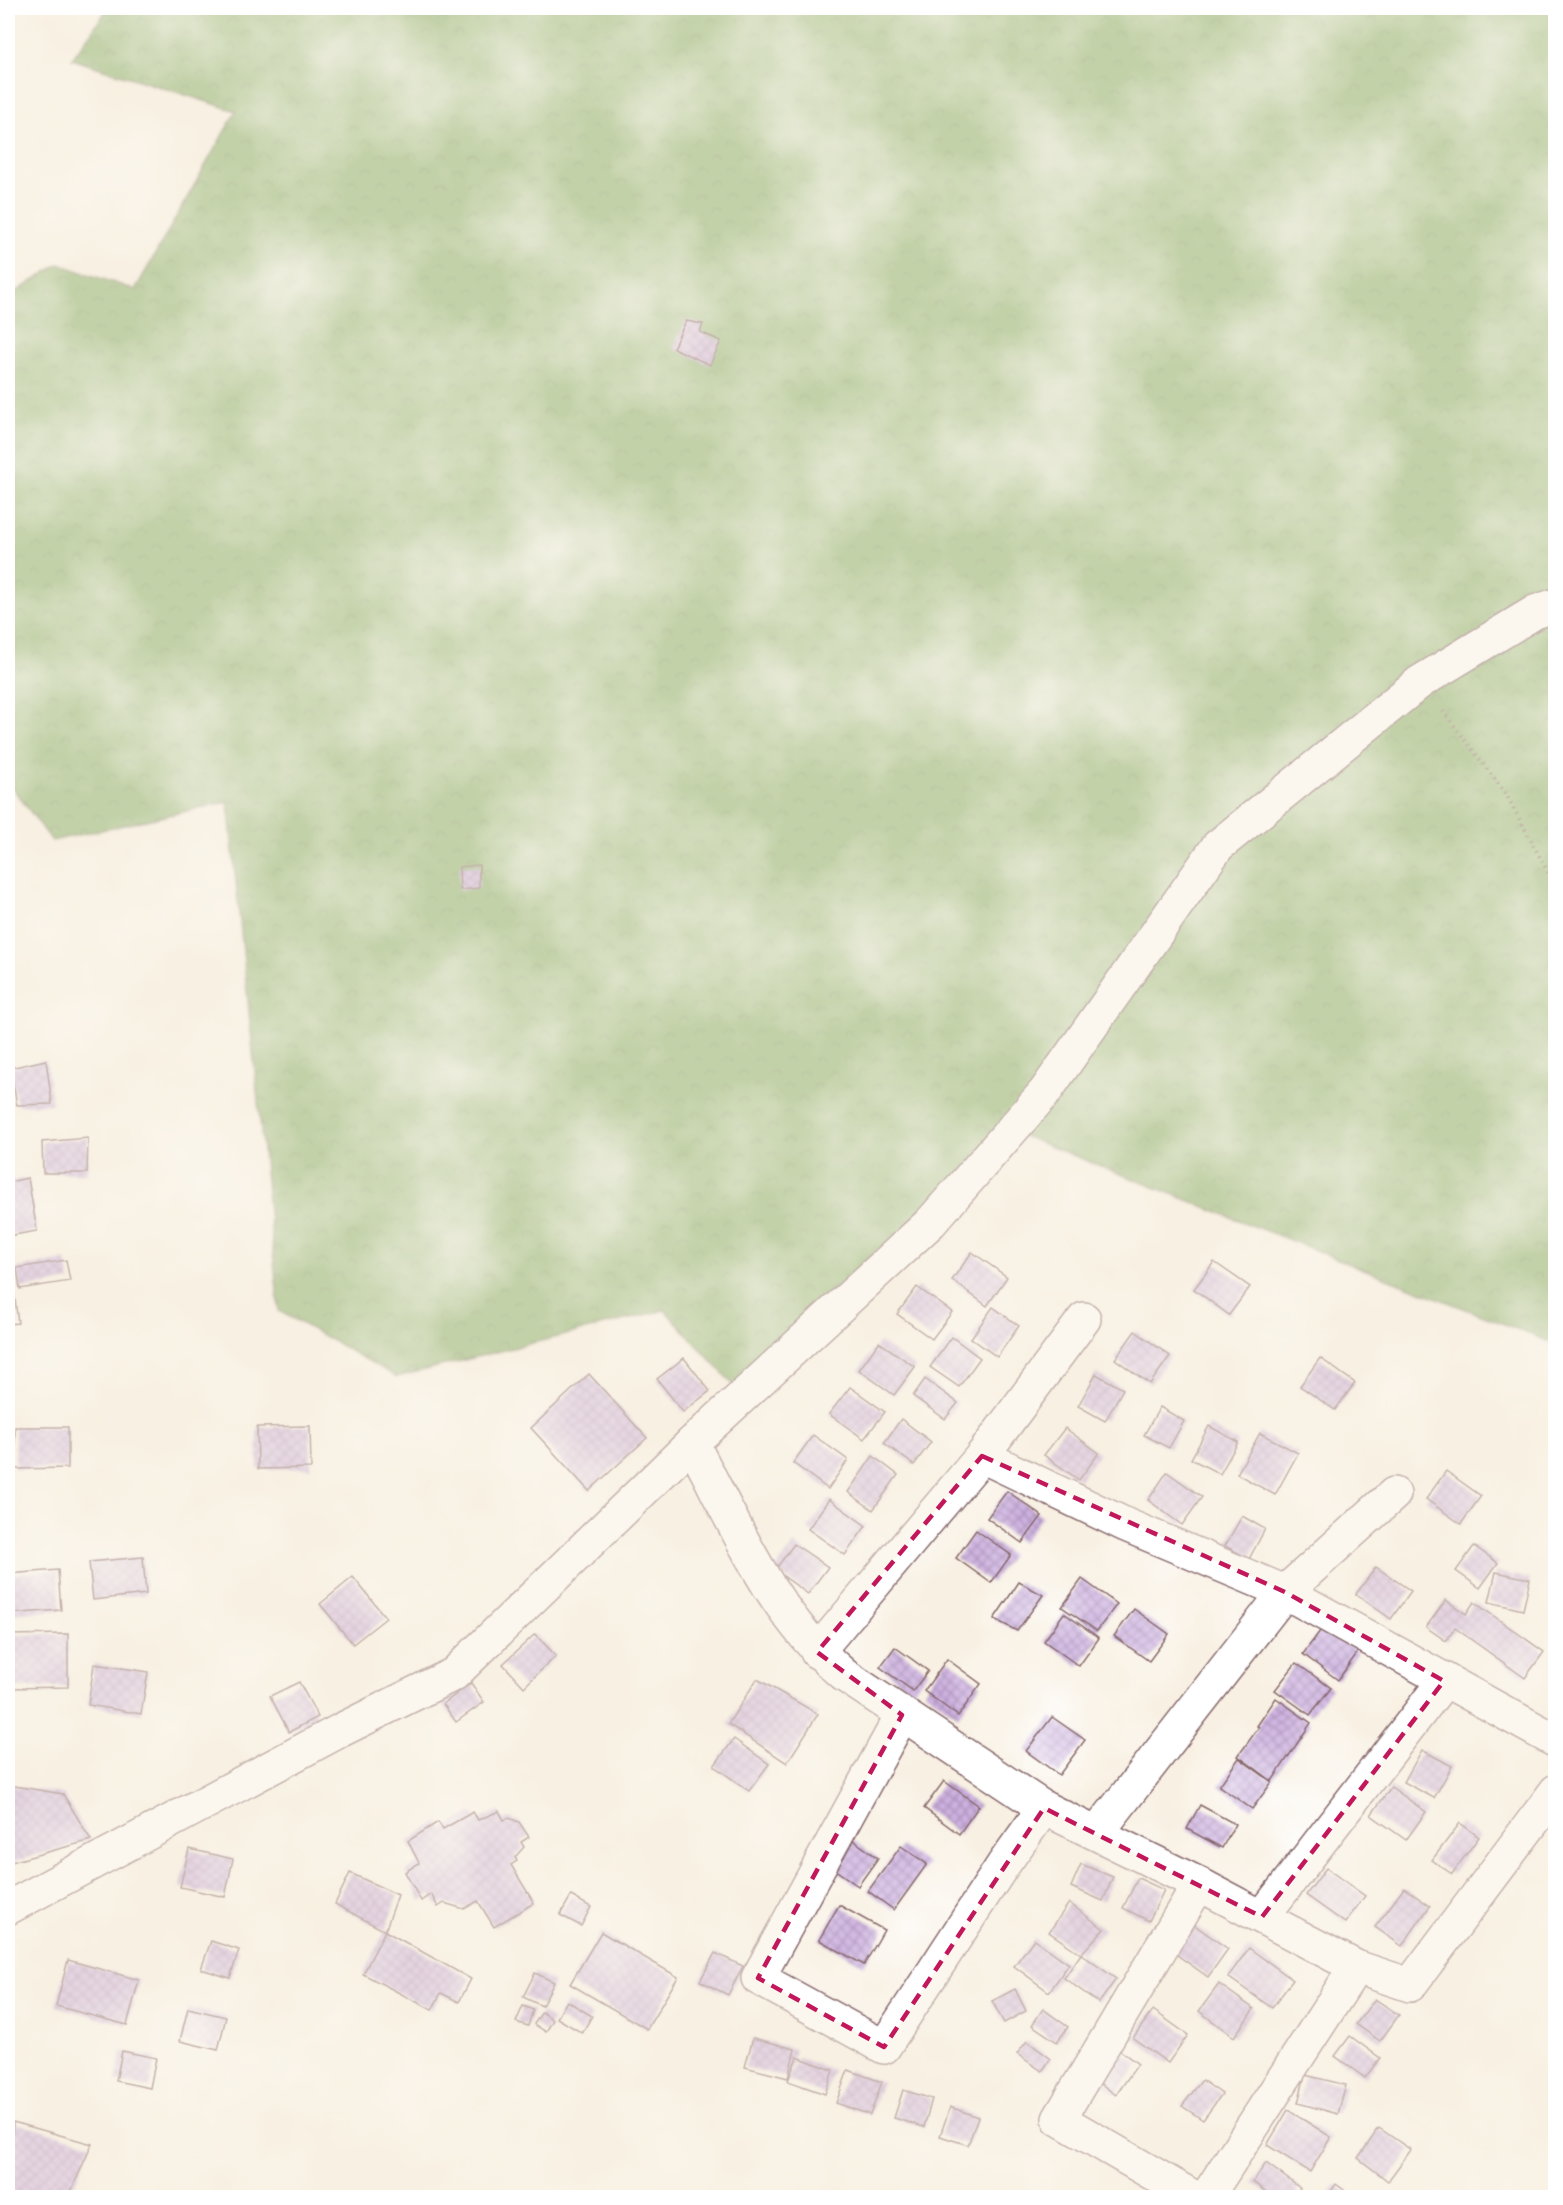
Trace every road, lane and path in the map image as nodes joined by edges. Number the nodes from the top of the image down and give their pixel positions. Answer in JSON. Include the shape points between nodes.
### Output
{"nodes":[{"id":1,"x":1556,"y":605,"type":"edge"},
{"id":2,"x":1420,"y":682,"type":"junction"},
{"id":3,"x":1556,"y":887,"type":"edge"},
{"id":4,"x":1084,"y":1319,"type":"dead end"},
{"id":5,"x":692,"y":1443,"type":"junction"},
{"id":6,"x":982,"y":1456,"type":"junction"},
{"id":7,"x":1394,"y":1494,"type":"dead end"},
{"id":8,"x":1285,"y":1592,"type":"junction"},
{"id":9,"x":817,"y":1652,"type":"junction"},
{"id":10,"x":1444,"y":1681,"type":"junction"},
{"id":11,"x":902,"y":1715,"type":"junction"},
{"id":12,"x":1556,"y":1741,"type":"edge"},
{"id":13,"x":1556,"y":1791,"type":"edge"},
{"id":14,"x":1044,"y":1808,"type":"junction"},
{"id":15,"x":1097,"y":1833,"type":"junction"},
{"id":16,"x":1199,"y":1884,"type":"junction"},
{"id":17,"x":8,"y":1908,"type":"edge"},
{"id":18,"x":1262,"y":1917,"type":"junction"},
{"id":19,"x":1356,"y":1967,"type":"junction"},
{"id":20,"x":1195,"y":2198,"type":"edge"},
{"id":21,"x":1206,"y":2198,"type":"edge"}],
"edges":[{"from":1,"to":2,"type":"street","via":[[1536,612]]},
{"from":2,"to":3,"type":"path","via":[[1506,794]]},
{"from":2,"to":5,"type":"street","via":[[1218,846],[1045,1092],[931,1222]]},
{"from":4,"to":6,"type":"street"},
{"from":5,"to":9,"type":"street","via":[[765,1582]]},
{"from":5,"to":17,"type":"street","via":[[454,1674]]},
{"from":6,"to":8,"type":"street","via":[[1126,1525]]},
{"from":6,"to":9,"type":"street"},
{"from":7,"to":8,"type":"street"},
{"from":8,"to":10,"type":"street"},
{"from":8,"to":15,"type":"street"},
{"from":9,"to":11,"type":"street"},
{"from":10,"to":12,"type":"street"},
{"from":10,"to":18,"type":"street"},
{"from":11,"to":14,"type":"street"},
{"from":11,"to":14,"type":"street","via":[[758,1978],[884,2047]]},
{"from":13,"to":19,"type":"street","via":[[1410,1985]]},
{"from":14,"to":15,"type":"street"},
{"from":15,"to":16,"type":"street"},
{"from":16,"to":18,"type":"street"},
{"from":16,"to":20,"type":"street","via":[[1059,2119]]},
{"from":18,"to":19,"type":"street"},
{"from":19,"to":21,"type":"street"}]}
